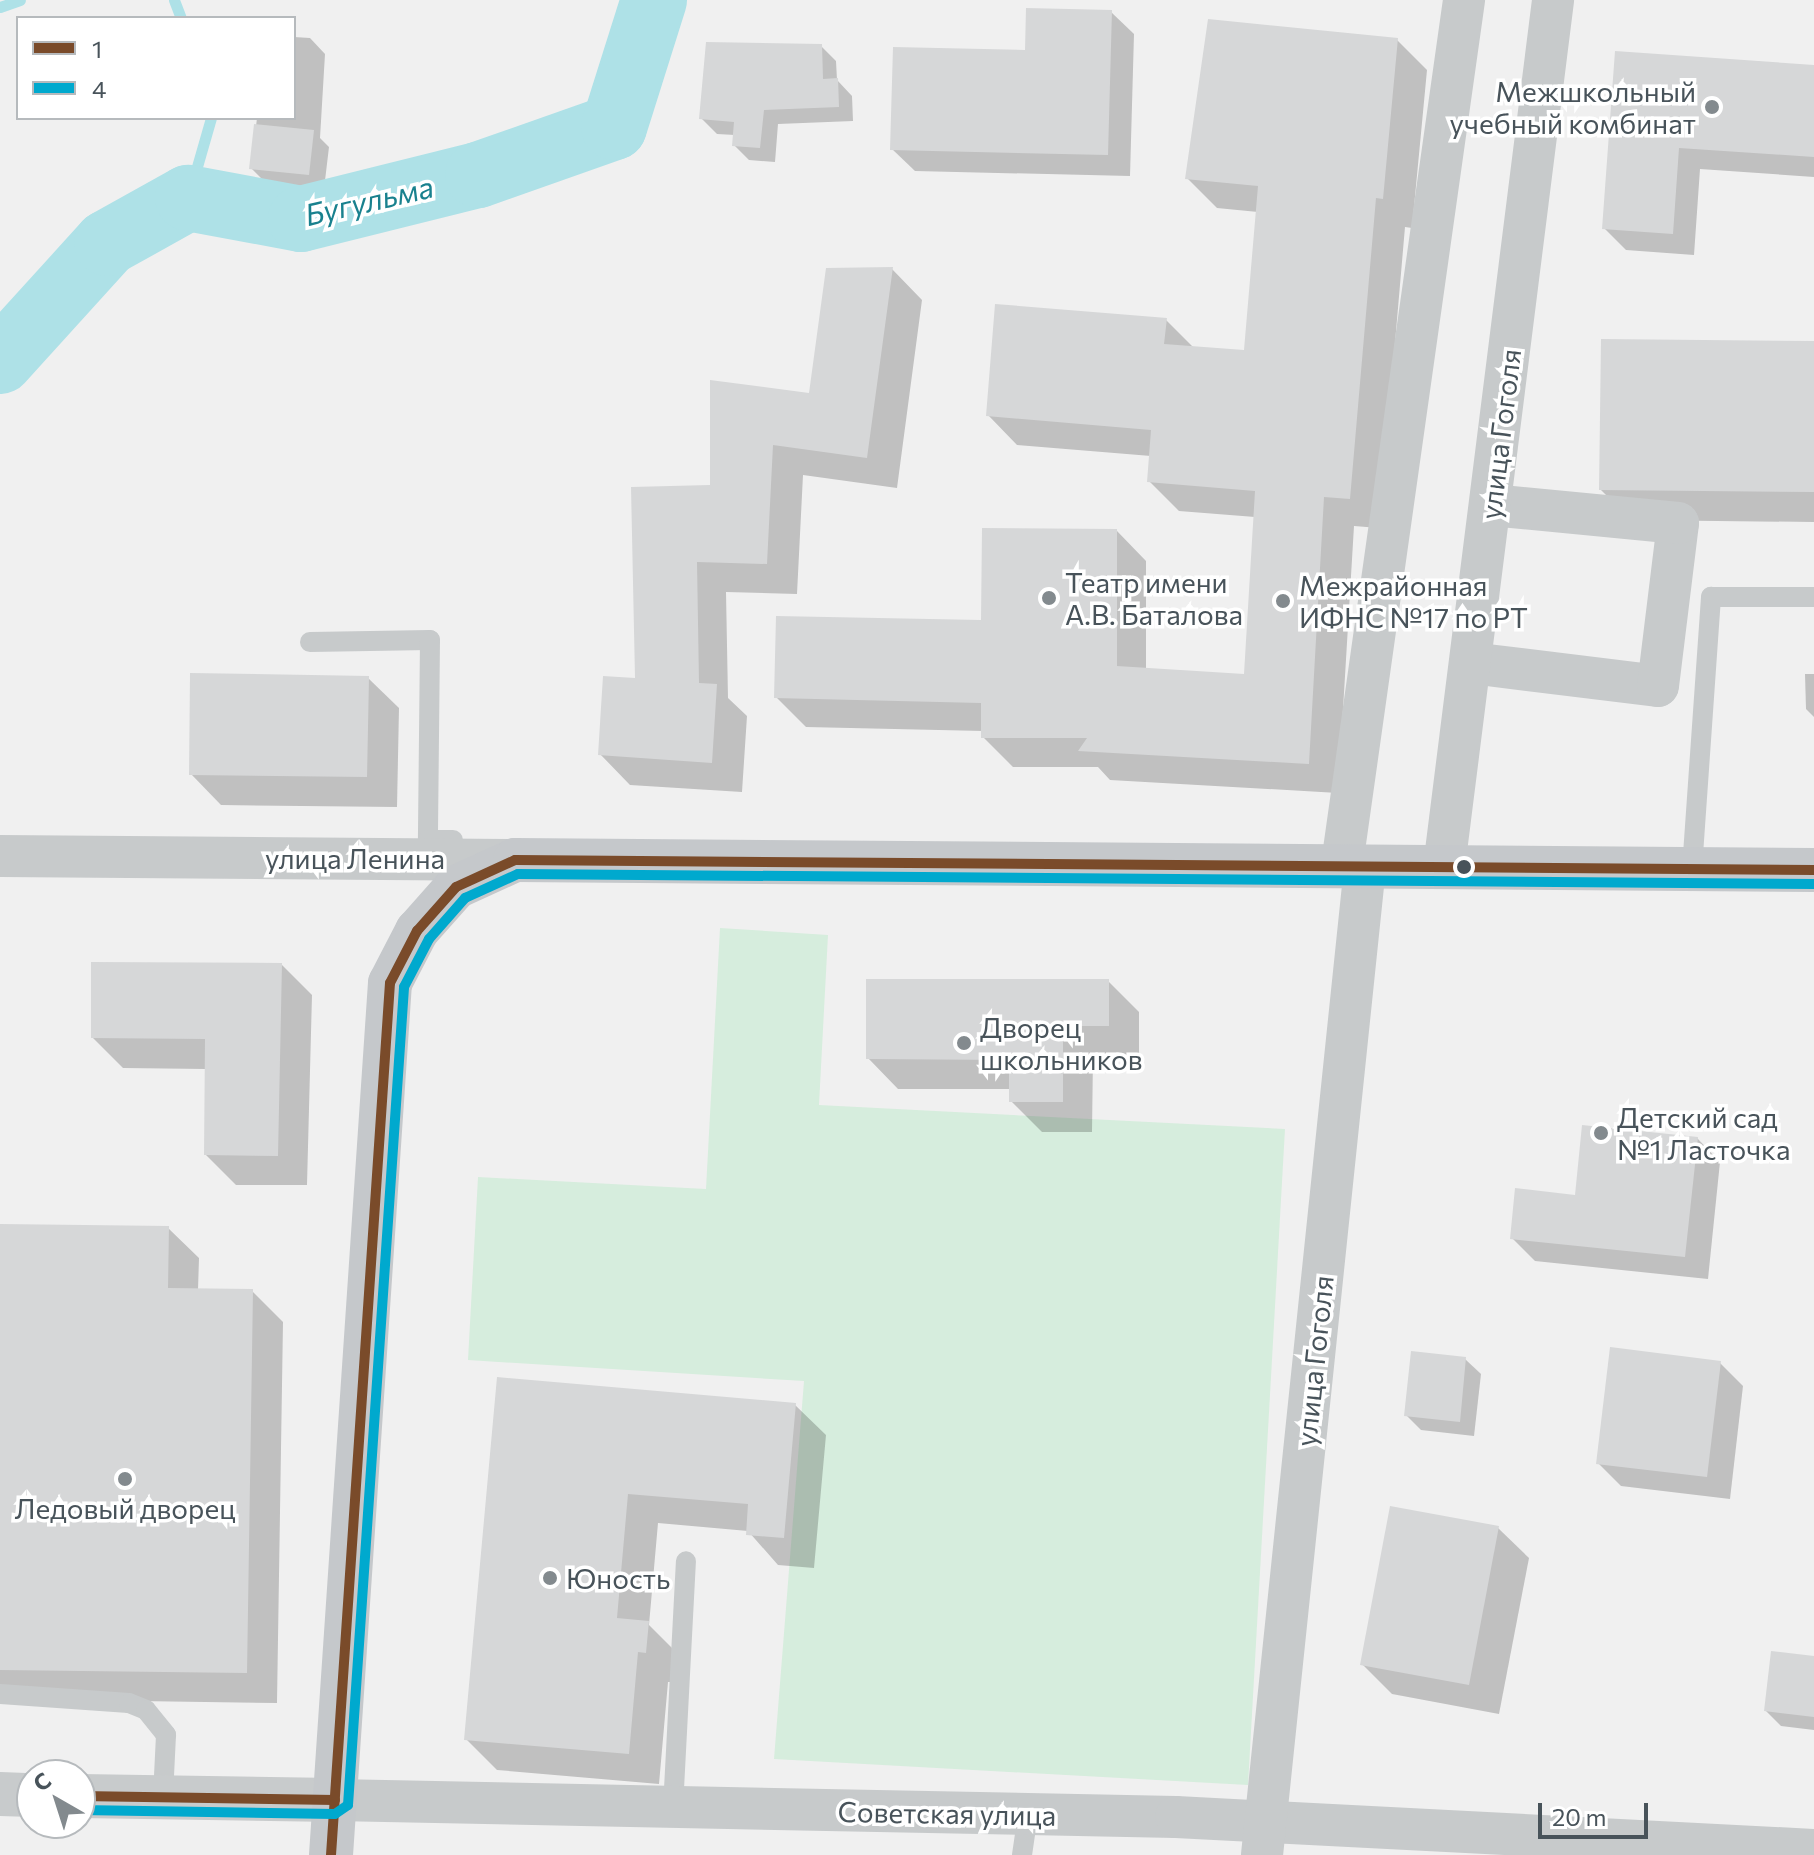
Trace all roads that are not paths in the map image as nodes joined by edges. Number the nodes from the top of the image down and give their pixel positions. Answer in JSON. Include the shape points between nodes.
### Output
{"nodes":[{"id":1,"x":1464,"y":0,"type":"edge"},
{"id":2,"x":1553,"y":0,"type":"edge"},
{"id":3,"x":1491,"y":505,"type":"junction"},
{"id":4,"x":1814,"y":597,"type":"edge"},
{"id":5,"x":310,"y":642,"type":"dead end"},
{"id":6,"x":1471,"y":663,"type":"junction"},
{"id":7,"x":0,"y":856,"type":"edge"},
{"id":8,"x":515,"y":860,"type":"junction"},
{"id":9,"x":1354,"y":865,"type":"junction"},
{"id":10,"x":1444,"y":867,"type":"junction"},
{"id":11,"x":1692,"y":869,"type":"junction"},
{"id":12,"x":1814,"y":870,"type":"edge"},
{"id":13,"x":686,"y":1561,"type":"dead end"},
{"id":14,"x":0,"y":1694,"type":"edge"},
{"id":15,"x":96,"y":1796,"type":"edge"},
{"id":16,"x":163,"y":1797,"type":"junction"},
{"id":17,"x":335,"y":1800,"type":"junction"},
{"id":18,"x":673,"y":1808,"type":"junction"},
{"id":19,"x":1028,"y":1814,"type":"junction"},
{"id":20,"x":1264,"y":1838,"type":"edge"},
{"id":21,"x":1814,"y":1850,"type":"edge"},
{"id":22,"x":331,"y":1855,"type":"edge"},
{"id":23,"x":1022,"y":1855,"type":"edge"}],
"edges":[{"from":1,"to":9,"type":"street","name":"улица Гоголя"},
{"from":2,"to":3,"type":"street","name":"улица Гоголя"},
{"from":3,"to":6,"type":"street","name":"улица Гоголя"},
{"from":3,"to":6,"type":"street","via":[[1678,523],[1658,686]]},
{"from":4,"to":11,"type":"lane","via":[[1711,597]]},
{"from":5,"to":8,"type":"lane","via":[[430,640],[428,840],[517,840]]},
{"from":6,"to":10,"type":"street","name":"улица Гоголя"},
{"from":7,"to":8,"type":"street","name":"улица Ленина"},
{"from":8,"to":9,"type":"main road","name":"улица Ленина"},
{"from":8,"to":17,"type":"main road","via":[[456,887],[417,931],[390,983]]},
{"from":9,"to":10,"type":"main road","name":"улица Ленина"},
{"from":9,"to":20,"type":"street","name":"улица Гоголя"},
{"from":10,"to":11,"type":"main road","name":"улица Ленина"},
{"from":11,"to":12,"type":"main road","name":"улица Ленина"},
{"from":13,"to":18,"type":"lane"},
{"from":14,"to":16,"type":"lane","via":[[129,1703],[146,1710],[166,1735]]},
{"from":15,"to":16,"type":"street","name":"Советская улица"},
{"from":16,"to":17,"type":"street","name":"Советская улица"},
{"from":17,"to":18,"type":"street","name":"Советская улица"},
{"from":17,"to":22,"type":"main road"},
{"from":18,"to":19,"type":"street","name":"Советская улица"},
{"from":19,"to":20,"type":"street","name":"Советская улица"},
{"from":19,"to":23,"type":"lane"},
{"from":20,"to":21,"type":"street","name":"Советская улица"}]}
